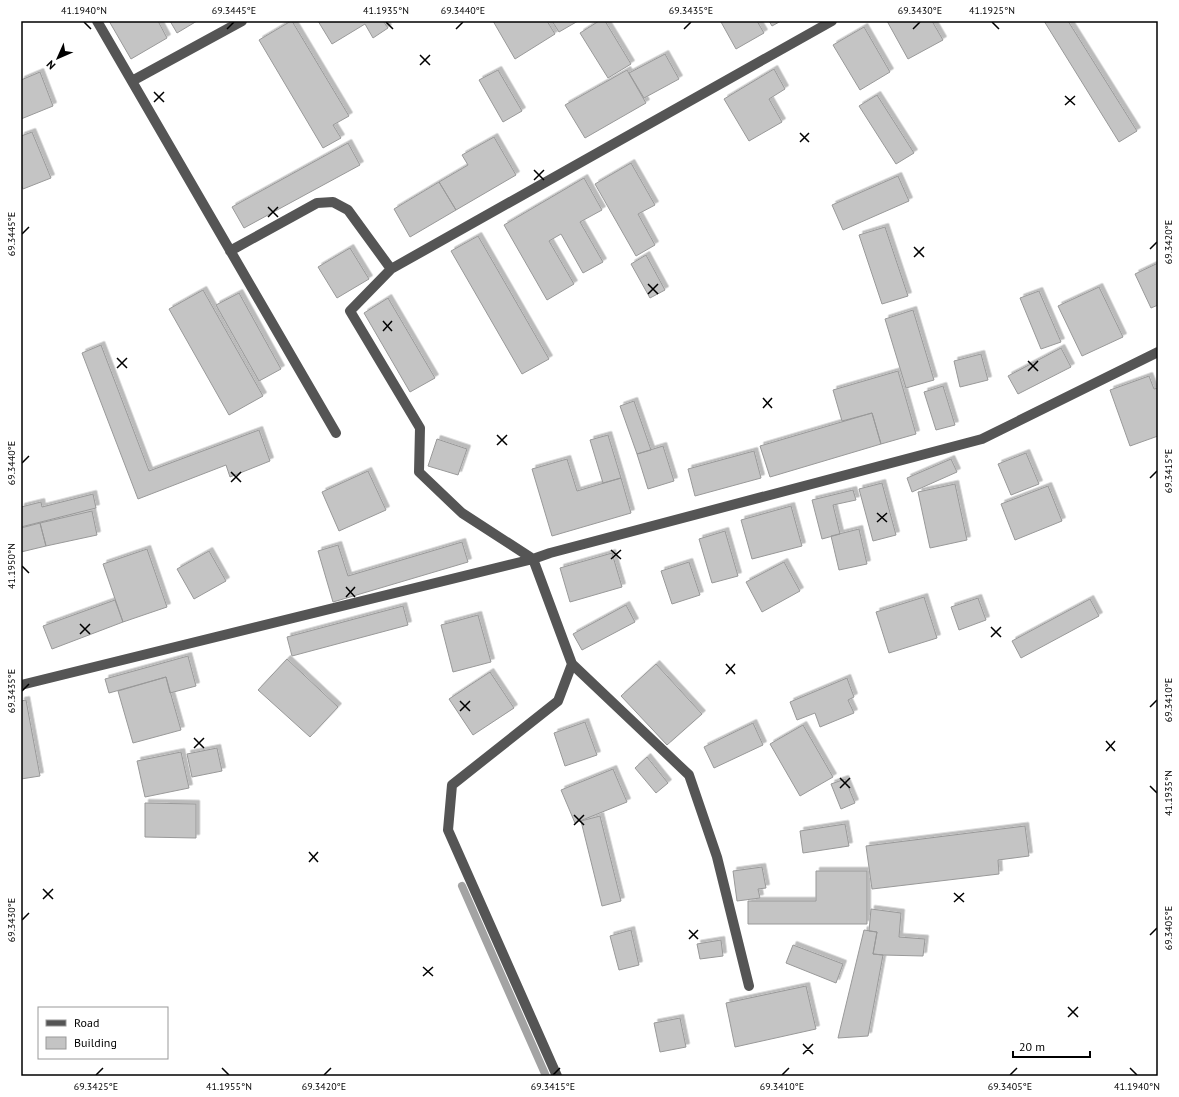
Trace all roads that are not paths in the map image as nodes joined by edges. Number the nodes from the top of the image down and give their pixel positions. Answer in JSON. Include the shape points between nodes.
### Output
{"nodes":[{"id":1,"x":97,"y":21,"type":"edge"},
{"id":2,"x":242,"y":21,"type":"edge"},
{"id":3,"x":832,"y":21,"type":"edge"},
{"id":4,"x":132,"y":82,"type":"junction"},
{"id":5,"x":230,"y":251,"type":"junction"},
{"id":6,"x":390,"y":269,"type":"junction"},
{"id":7,"x":1158,"y":352,"type":"edge"},
{"id":8,"x":336,"y":433,"type":"dead end"},
{"id":9,"x":533,"y":559,"type":"junction"},
{"id":10,"x":572,"y":664,"type":"junction"},
{"id":11,"x":21,"y":685,"type":"edge"},
{"id":12,"x":748,"y":986,"type":"dead end"},
{"id":13,"x":557,"y":1076,"type":"edge"}],
"edges":[{"from":1,"to":4,"type":"street"},
{"from":2,"to":4,"type":"street"},
{"from":3,"to":6,"type":"street"},
{"from":4,"to":5,"type":"street"},
{"from":5,"to":6,"type":"street","via":[[317,203],[333,202],[348,210]]},
{"from":5,"to":8,"type":"street"},
{"from":6,"to":9,"type":"street","via":[[350,311],[420,428],[419,472],[462,513]]},
{"from":7,"to":9,"type":"street","via":[[982,439]]},
{"from":9,"to":10,"type":"street"},
{"from":9,"to":11,"type":"street"},
{"from":10,"to":12,"type":"street","via":[[689,776],[717,857]]},
{"from":10,"to":13,"type":"street","via":[[558,700],[452,785],[448,830]]}]}
